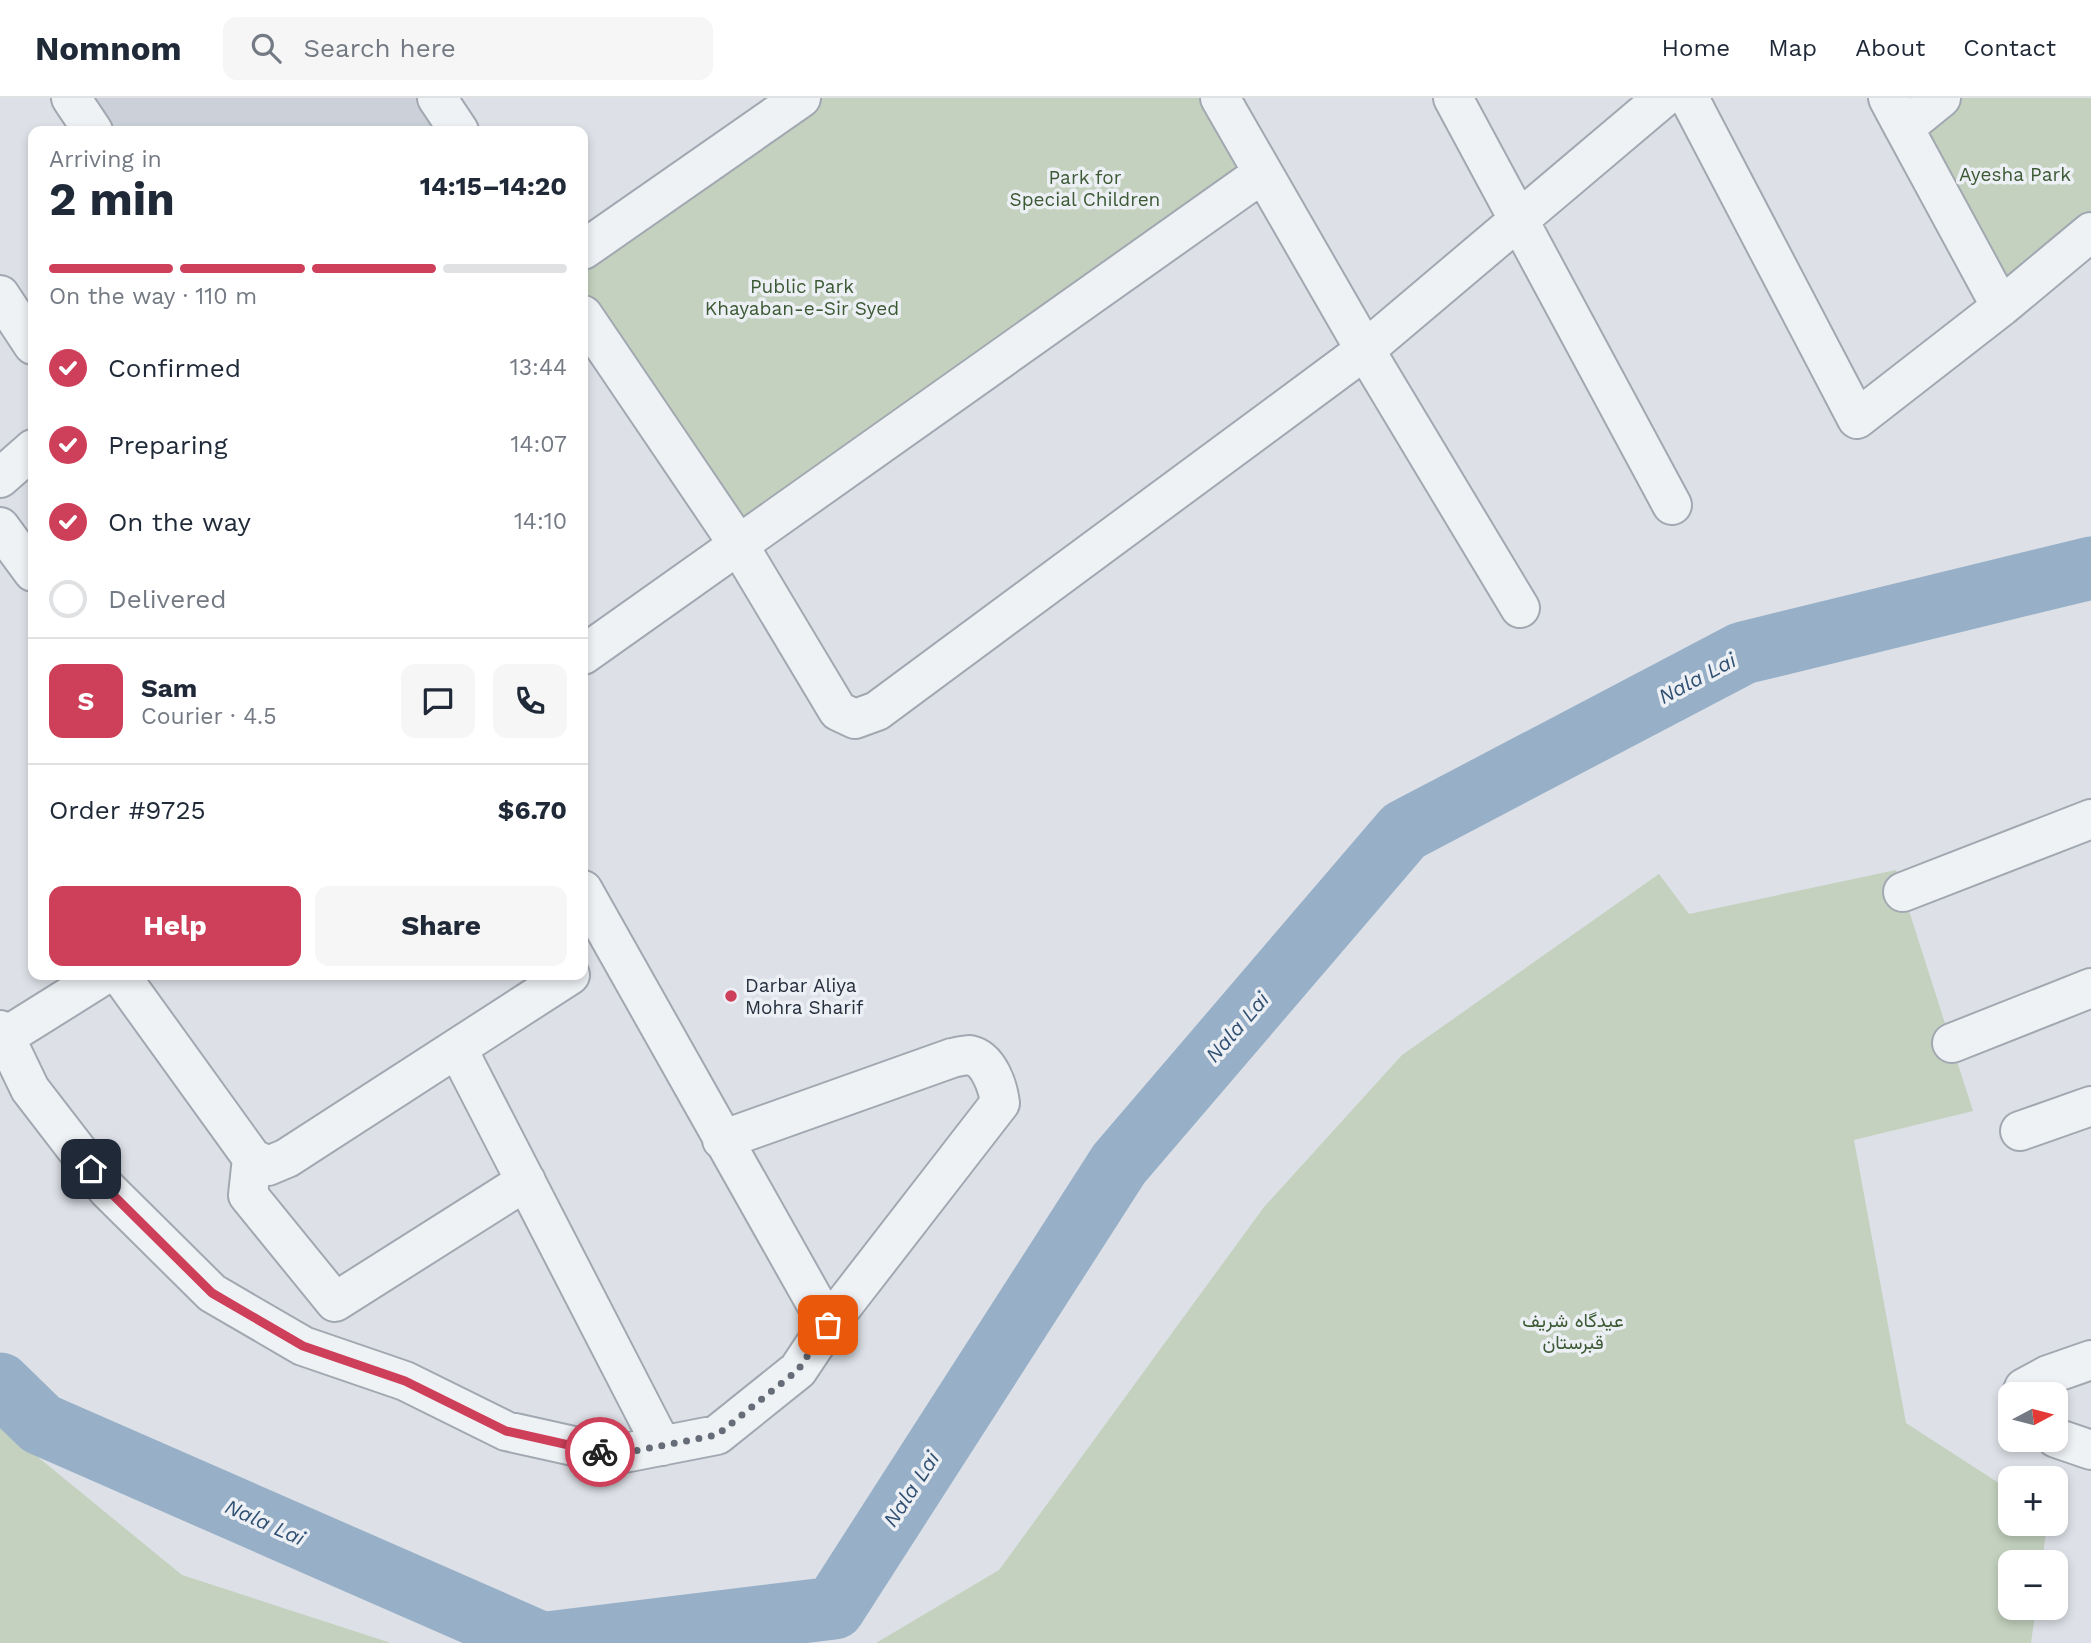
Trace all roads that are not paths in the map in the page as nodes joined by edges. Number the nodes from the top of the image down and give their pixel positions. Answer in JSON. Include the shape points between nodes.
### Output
{"nodes":[{"id":1,"x":71,"y":98,"type":"edge"},
{"id":2,"x":437,"y":98,"type":"edge"},
{"id":3,"x":801,"y":98,"type":"edge"},
{"id":4,"x":1220,"y":98,"type":"edge"},
{"id":5,"x":1453,"y":98,"type":"edge"},
{"id":6,"x":1662,"y":98,"type":"edge"},
{"id":7,"x":1689,"y":98,"type":"edge"},
{"id":8,"x":1941,"y":98,"type":"edge"},
{"id":9,"x":1896,"y":113,"type":"edge"},
{"id":10,"x":90,"y":126,"type":"edge"},
{"id":11,"x":456,"y":126,"type":"edge"},
{"id":12,"x":1262,"y":173,"type":"junction"},
{"id":13,"x":1518,"y":221,"type":"junction"},
{"id":14,"x":2091,"y":232,"type":"edge"},
{"id":15,"x":588,"y":247,"type":"edge"},
{"id":16,"x":0,"y":295,"type":"edge"},
{"id":17,"x":2001,"y":307,"type":"junction"},
{"id":18,"x":588,"y":322,"type":"edge"},
{"id":19,"x":28,"y":337,"type":"edge"},
{"id":20,"x":1365,"y":350,"type":"junction"},
{"id":21,"x":28,"y":453,"type":"edge"},
{"id":22,"x":0,"y":478,"type":"edge"},
{"id":23,"x":1671,"y":505,"type":"dead end"},
{"id":24,"x":0,"y":527,"type":"edge"},
{"id":25,"x":738,"y":544,"type":"junction"},
{"id":26,"x":28,"y":565,"type":"edge"},
{"id":27,"x":1520,"y":608,"type":"dead end"},
{"id":28,"x":588,"y":651,"type":"edge"},
{"id":29,"x":2091,"y":819,"type":"edge"},
{"id":30,"x":1903,"y":892,"type":"dead end"},
{"id":31,"x":588,"y":912,"type":"edge"},
{"id":32,"x":598,"y":956,"type":"edge"},
{"id":33,"x":95,"y":980,"type":"edge"},
{"id":34,"x":124,"y":980,"type":"edge"},
{"id":35,"x":562,"y":980,"type":"edge"},
{"id":36,"x":2091,"y":988,"type":"edge"},
{"id":37,"x":3,"y":1034,"type":"edge"},
{"id":38,"x":1952,"y":1043,"type":"dead end"},
{"id":39,"x":457,"y":1048,"type":"junction"},
{"id":40,"x":2091,"y":1106,"type":"edge"},
{"id":41,"x":2021,"y":1131,"type":"dead end"},
{"id":42,"x":722,"y":1140,"type":"junction"},
{"id":43,"x":252,"y":1158,"type":"junction"},
{"id":44,"x":526,"y":1181,"type":"junction"},
{"id":45,"x":828,"y":1325,"type":"junction"},
{"id":46,"x":2091,"y":1360,"type":"edge"},
{"id":47,"x":2035,"y":1382,"type":"edge"},
{"id":48,"x":2068,"y":1442,"type":"edge"},
{"id":49,"x":662,"y":1446,"type":"junction"},
{"id":50,"x":2091,"y":1450,"type":"edge"}],
"edges":[{"from":1,"to":10,"type":"street"},
{"from":2,"to":11,"type":"street"},
{"from":3,"to":15,"type":"street"},
{"from":4,"to":12,"type":"street"},
{"from":5,"to":13,"type":"street"},
{"from":6,"to":13,"type":"street"},
{"from":7,"to":17,"type":"street","via":[[1857,419]]},
{"from":8,"to":9,"type":"street"},
{"from":9,"to":17,"type":"street"},
{"from":12,"to":20,"type":"street"},
{"from":12,"to":25,"type":"street"},
{"from":13,"to":20,"type":"street"},
{"from":13,"to":23,"type":"street"},
{"from":14,"to":17,"type":"street"},
{"from":16,"to":19,"type":"street"},
{"from":18,"to":25,"type":"street"},
{"from":20,"to":25,"type":"street","via":[[877,711],[855,719],[838,711]]},
{"from":20,"to":27,"type":"street"},
{"from":21,"to":22,"type":"street"},
{"from":24,"to":26,"type":"street"},
{"from":25,"to":28,"type":"street"},
{"from":29,"to":30,"type":"street"},
{"from":31,"to":32,"type":"street"},
{"from":32,"to":42,"type":"street"},
{"from":33,"to":37,"type":"street"},
{"from":34,"to":43,"type":"street"},
{"from":35,"to":39,"type":"street"},
{"from":36,"to":38,"type":"street"},
{"from":37,"to":49,"type":"street","via":[[30,1089],[107,1189],[212,1293],[303,1346],[405,1381],[506,1431],[614,1455]]},
{"from":39,"to":43,"type":"street","via":[[286,1158],[268,1166]]},
{"from":39,"to":44,"type":"street"},
{"from":40,"to":41,"type":"street"},
{"from":42,"to":45,"type":"street"},
{"from":42,"to":45,"type":"street","via":[[952,1058],[970,1055],[983,1063],[998,1088],[1000,1103]]},
{"from":43,"to":44,"type":"street","via":[[248,1195],[335,1302]]},
{"from":44,"to":49,"type":"street"},
{"from":45,"to":49,"type":"street","via":[[798,1370],[717,1435]]},
{"from":46,"to":47,"type":"street"},
{"from":48,"to":50,"type":"street"}]}
